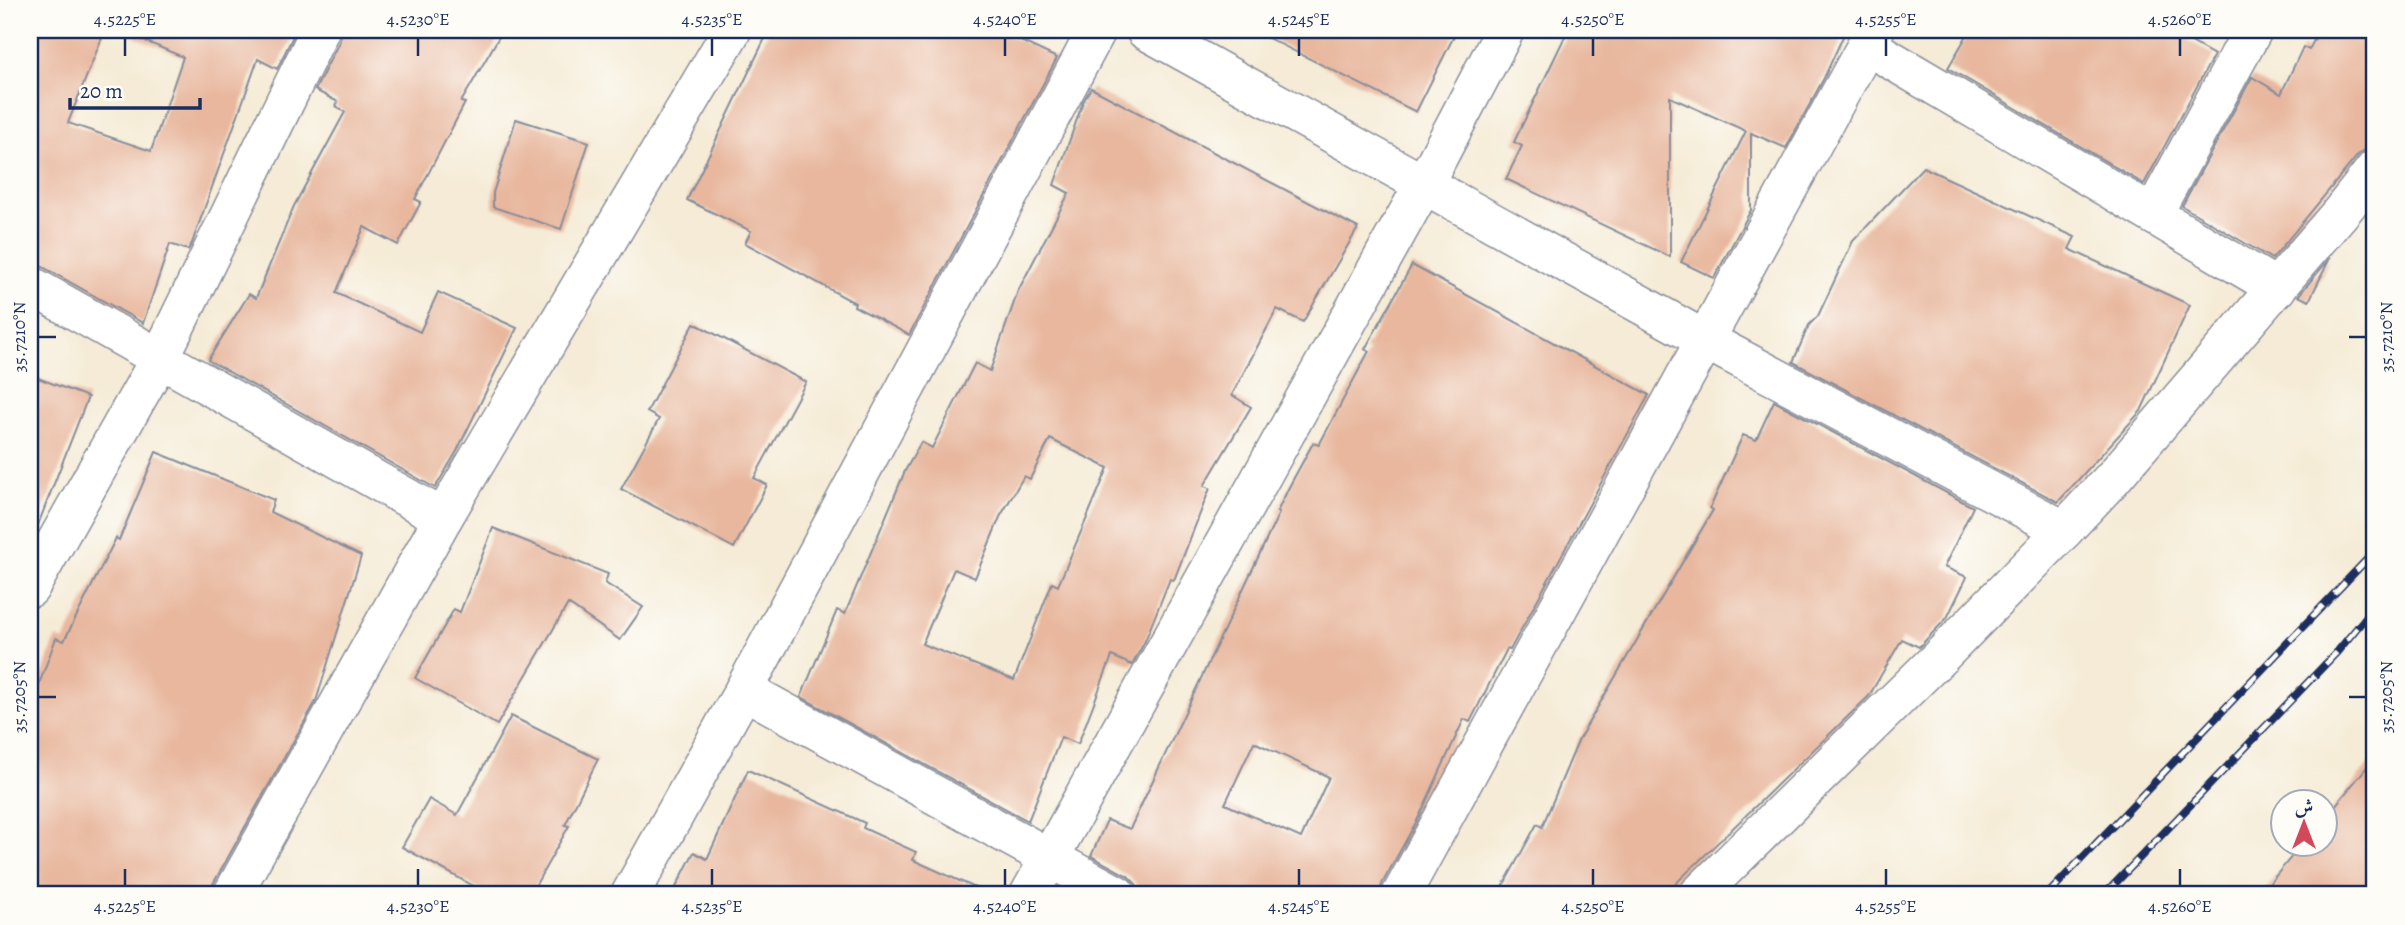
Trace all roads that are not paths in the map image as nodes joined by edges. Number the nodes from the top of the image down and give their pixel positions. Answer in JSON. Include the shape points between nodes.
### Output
{"nodes":[{"id":1,"x":320,"y":30,"type":"edge"},
{"id":2,"x":732,"y":30,"type":"edge"},
{"id":3,"x":1097,"y":30,"type":"edge"},
{"id":4,"x":1145,"y":30,"type":"edge"},
{"id":5,"x":1505,"y":30,"type":"edge"},
{"id":6,"x":2253,"y":30,"type":"edge"},
{"id":7,"x":1871,"y":37,"type":"edge"},
{"id":8,"x":2375,"y":169,"type":"edge"},
{"id":9,"x":1424,"y":184,"type":"junction"},
{"id":10,"x":2153,"y":214,"type":"junction"},
{"id":11,"x":30,"y":285,"type":"edge"},
{"id":12,"x":2277,"y":288,"type":"junction"},
{"id":13,"x":1705,"y":340,"type":"junction"},
{"id":14,"x":160,"y":358,"type":"junction"},
{"id":15,"x":443,"y":518,"type":"junction"},
{"id":16,"x":2064,"y":530,"type":"junction"},
{"id":17,"x":30,"y":588,"type":"edge"},
{"id":18,"x":744,"y":690,"type":"junction"},
{"id":19,"x":1049,"y":858,"type":"junction"},
{"id":20,"x":232,"y":895,"type":"edge"},
{"id":21,"x":630,"y":895,"type":"edge"},
{"id":22,"x":1029,"y":895,"type":"edge"},
{"id":23,"x":1118,"y":895,"type":"edge"},
{"id":24,"x":1401,"y":895,"type":"edge"},
{"id":25,"x":1698,"y":895,"type":"edge"}],
"edges":[{"from":1,"to":14,"type":"street"},
{"from":2,"to":15,"type":"street"},
{"from":3,"to":18,"type":"street"},
{"from":4,"to":9,"type":"street"},
{"from":5,"to":9,"type":"street"},
{"from":6,"to":10,"type":"street"},
{"from":7,"to":10,"type":"street"},
{"from":7,"to":13,"type":"street"},
{"from":8,"to":12,"type":"street"},
{"from":9,"to":13,"type":"street"},
{"from":9,"to":19,"type":"street"},
{"from":10,"to":12,"type":"street"},
{"from":11,"to":14,"type":"street"},
{"from":12,"to":16,"type":"street"},
{"from":13,"to":16,"type":"street"},
{"from":13,"to":24,"type":"street"},
{"from":14,"to":15,"type":"street"},
{"from":14,"to":17,"type":"street"},
{"from":15,"to":20,"type":"street"},
{"from":16,"to":25,"type":"street"},
{"from":18,"to":19,"type":"street"},
{"from":18,"to":21,"type":"street"},
{"from":19,"to":22,"type":"street"},
{"from":19,"to":23,"type":"street"}]}
